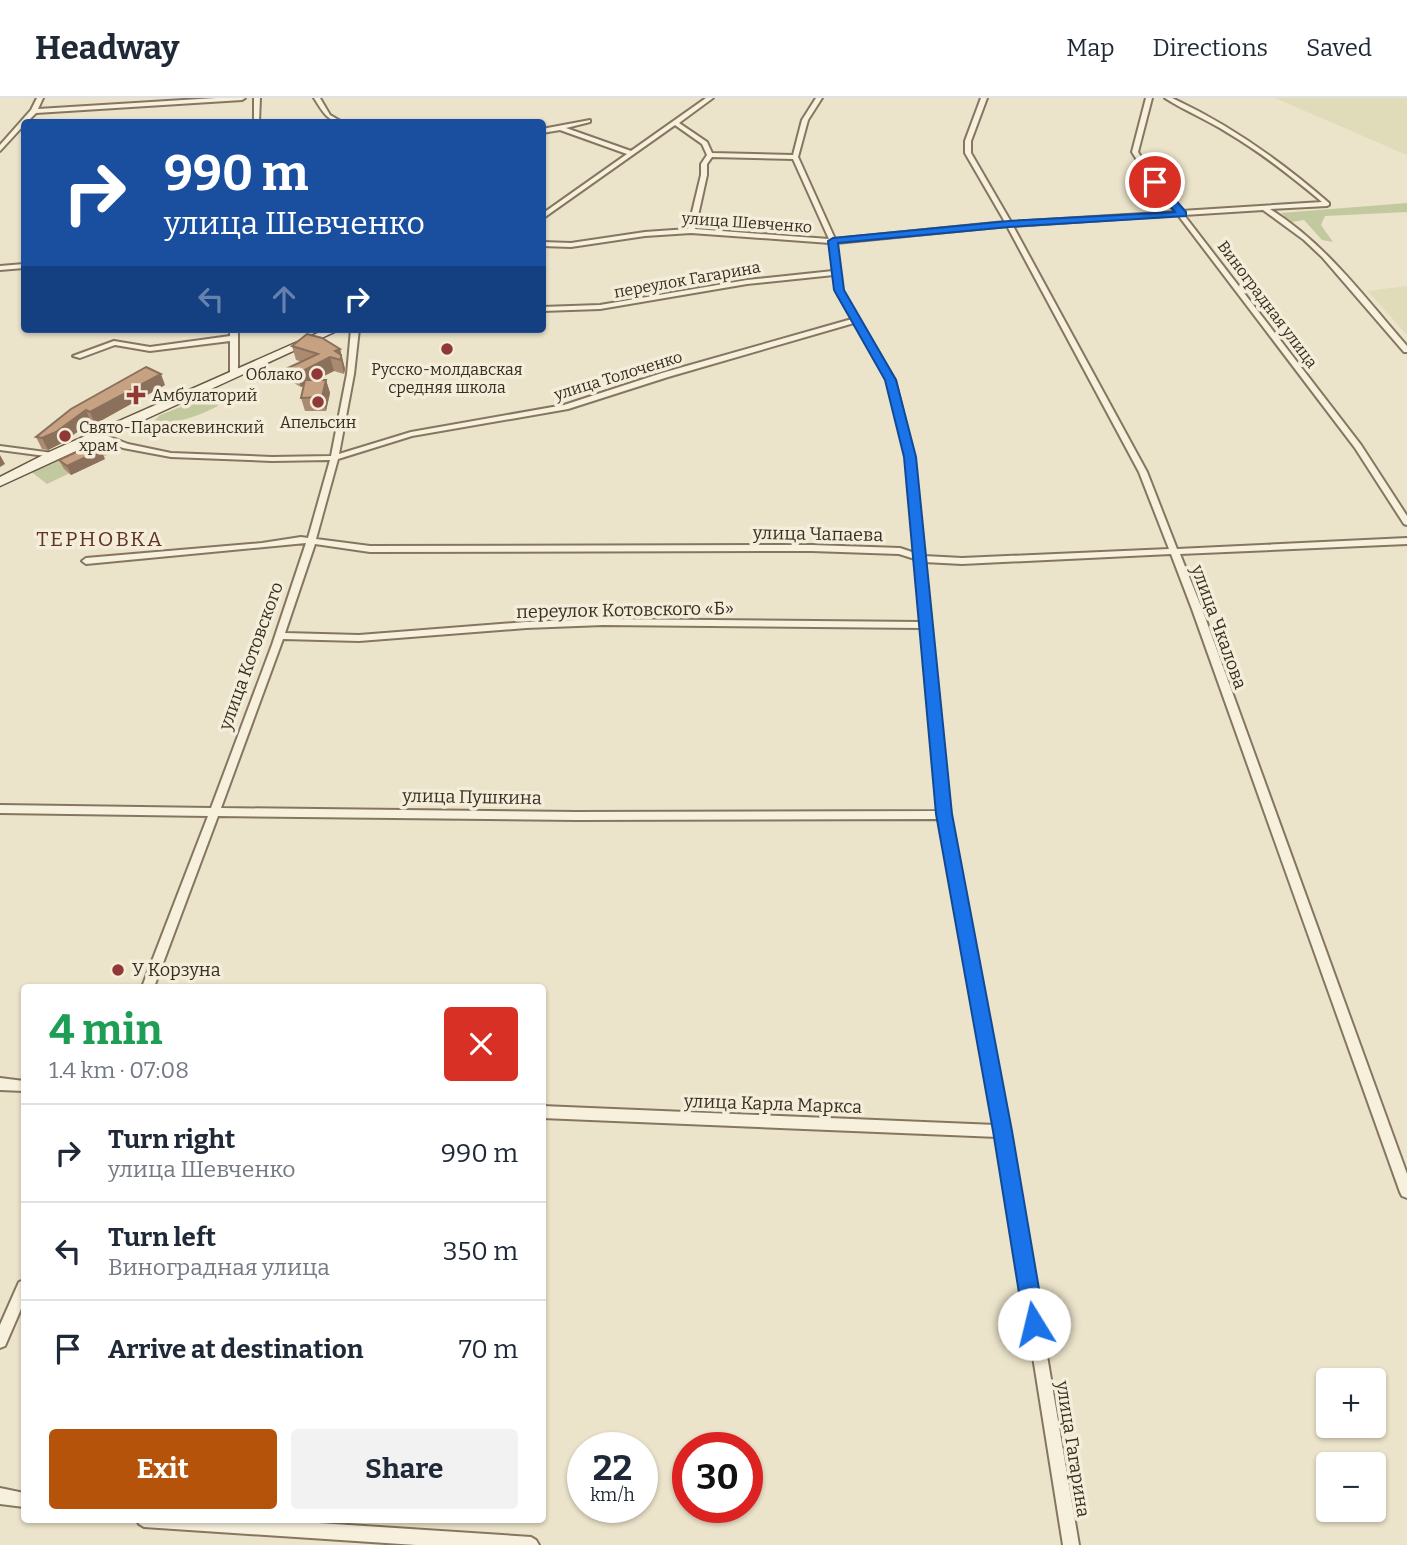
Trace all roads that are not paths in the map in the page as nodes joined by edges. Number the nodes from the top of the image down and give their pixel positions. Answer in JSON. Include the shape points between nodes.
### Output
{"nodes":[{"id":1,"x":40,"y":98,"type":"edge"},
{"id":2,"x":242,"y":98,"type":"edge"},
{"id":3,"x":257,"y":98,"type":"edge"},
{"id":4,"x":317,"y":98,"type":"edge"},
{"id":5,"x":710,"y":98,"type":"edge"},
{"id":6,"x":818,"y":98,"type":"edge"},
{"id":7,"x":984,"y":98,"type":"edge"},
{"id":8,"x":1149,"y":98,"type":"edge"},
{"id":9,"x":1168,"y":98,"type":"edge"},
{"id":10,"x":34,"y":111,"type":"junction"},
{"id":11,"x":29,"y":119,"type":"edge"},
{"id":12,"x":257,"y":119,"type":"edge"},
{"id":13,"x":333,"y":119,"type":"edge"},
{"id":14,"x":588,"y":121,"type":"dead end"},
{"id":15,"x":675,"y":123,"type":"junction"},
{"id":16,"x":560,"y":128,"type":"junction"},
{"id":17,"x":546,"y":130,"type":"edge"},
{"id":18,"x":21,"y":131,"type":"edge"},
{"id":19,"x":0,"y":149,"type":"edge"},
{"id":20,"x":630,"y":153,"type":"junction"},
{"id":21,"x":710,"y":155,"type":"junction"},
{"id":22,"x":795,"y":157,"type":"junction"},
{"id":23,"x":1264,"y":208,"type":"junction"},
{"id":24,"x":546,"y":214,"type":"edge"},
{"id":25,"x":1183,"y":214,"type":"junction"},
{"id":26,"x":1009,"y":224,"type":"junction"},
{"id":27,"x":691,"y":231,"type":"junction"},
{"id":28,"x":833,"y":241,"type":"junction"},
{"id":29,"x":546,"y":244,"type":"edge"},
{"id":30,"x":21,"y":266,"type":"edge"},
{"id":31,"x":0,"y":268,"type":"edge"},
{"id":32,"x":836,"y":272,"type":"junction"},
{"id":33,"x":546,"y":309,"type":"edge"},
{"id":34,"x":855,"y":320,"type":"junction"},
{"id":35,"x":234,"y":333,"type":"edge"},
{"id":36,"x":326,"y":333,"type":"edge"},
{"id":37,"x":355,"y":333,"type":"edge"},
{"id":38,"x":1407,"y":350,"type":"edge"},
{"id":39,"x":77,"y":356,"type":"dead end"},
{"id":40,"x":234,"y":374,"type":"junction"},
{"id":41,"x":97,"y":435,"type":"junction"},
{"id":42,"x":0,"y":448,"type":"edge"},
{"id":43,"x":53,"y":455,"type":"junction"},
{"id":44,"x":333,"y":458,"type":"junction"},
{"id":45,"x":0,"y":482,"type":"edge"},
{"id":46,"x":1407,"y":522,"type":"edge"},
{"id":47,"x":311,"y":540,"type":"junction"},
{"id":48,"x":1407,"y":541,"type":"edge"},
{"id":49,"x":1175,"y":552,"type":"junction"},
{"id":50,"x":919,"y":557,"type":"junction"},
{"id":51,"x":86,"y":561,"type":"dead end"},
{"id":52,"x":927,"y":625,"type":"junction"},
{"id":53,"x":281,"y":636,"type":"junction"},
{"id":54,"x":0,"y":809,"type":"edge"},
{"id":55,"x":215,"y":811,"type":"junction"},
{"id":56,"x":944,"y":814,"type":"junction"},
{"id":57,"x":149,"y":984,"type":"edge"},
{"id":58,"x":0,"y":1084,"type":"edge"},
{"id":59,"x":21,"y":1086,"type":"edge"},
{"id":60,"x":546,"y":1112,"type":"edge"},
{"id":61,"x":1003,"y":1131,"type":"junction"},
{"id":62,"x":1407,"y":1192,"type":"edge"},
{"id":63,"x":21,"y":1294,"type":"edge"},
{"id":64,"x":0,"y":1341,"type":"edge"},
{"id":65,"x":0,"y":1496,"type":"edge"},
{"id":66,"x":21,"y":1500,"type":"edge"},
{"id":67,"x":204,"y":1523,"type":"edge"},
{"id":68,"x":531,"y":1545,"type":"edge"},
{"id":69,"x":1070,"y":1545,"type":"edge"}],
"edges":[{"from":1,"to":10,"type":"street"},
{"from":2,"to":10,"type":"street"},
{"from":3,"to":12,"type":"street"},
{"from":4,"to":13,"type":"street"},
{"from":5,"to":15,"type":"street"},
{"from":6,"to":22,"type":"street","via":[[805,120]]},
{"from":7,"to":26,"type":"street","name":"улица Чкалова","via":[[968,153]]},
{"from":8,"to":25,"type":"street","name":"Виноградная улица","via":[[1135,152]]},
{"from":9,"to":23,"type":"street","name":"улица Шевченко","via":[[1234,132],[1327,204]]},
{"from":10,"to":11,"type":"street"},
{"from":14,"to":16,"type":"street"},
{"from":15,"to":20,"type":"street"},
{"from":15,"to":21,"type":"street","via":[[705,143]]},
{"from":16,"to":17,"type":"street"},
{"from":16,"to":20,"type":"street"},
{"from":18,"to":19,"type":"street"},
{"from":20,"to":24,"type":"street"},
{"from":21,"to":22,"type":"street"},
{"from":21,"to":27,"type":"street","via":[[704,164]]},
{"from":22,"to":28,"type":"street","name":"улица Гагарина"},
{"from":23,"to":25,"type":"street","name":"улица Шевченко"},
{"from":23,"to":38,"type":"street","via":[[1284,219],[1337,269]]},
{"from":25,"to":26,"type":"street","name":"улица Шевченко"},
{"from":25,"to":46,"type":"street","name":"Виноградная улица","via":[[1377,472]]},
{"from":26,"to":28,"type":"street","name":"улица Шевченко"},
{"from":26,"to":49,"type":"street","name":"улица Чкалова","via":[[1143,472]]},
{"from":27,"to":28,"type":"street","name":"улица Шевченко"},
{"from":27,"to":29,"type":"street","name":"улица Шевченко"},
{"from":28,"to":32,"type":"street","name":"улица Гагарина"},
{"from":30,"to":31,"type":"street"},
{"from":32,"to":33,"type":"street","name":"переулок Гагарина","via":[[600,307]]},
{"from":32,"to":34,"type":"street","name":"улица Гагарина","via":[[839,290]]},
{"from":34,"to":44,"type":"street","name":"улица Толоченко","via":[[565,407],[411,434]]},
{"from":34,"to":50,"type":"street","name":"улица Гагарина","via":[[891,380],[910,457]]},
{"from":35,"to":39,"type":"street","via":[[150,349],[114,343]]},
{"from":35,"to":40,"type":"street"},
{"from":36,"to":40,"type":"street"},
{"from":37,"to":44,"type":"street","name":"улица Котовского","via":[[352,375]]},
{"from":40,"to":41,"type":"street"},
{"from":41,"to":43,"type":"street"},
{"from":41,"to":44,"type":"street","name":"улица Толоченко","via":[[171,455]]},
{"from":42,"to":43,"type":"street"},
{"from":43,"to":45,"type":"street"},
{"from":44,"to":47,"type":"street","name":"улица Котовского"},
{"from":47,"to":50,"type":"street","name":"улица Чапаева","via":[[370,549],[812,548],[900,551]]},
{"from":47,"to":51,"type":"street","name":"улица Чапаева"},
{"from":47,"to":53,"type":"street","name":"улица Котовского"},
{"from":48,"to":49,"type":"street","name":"улица Чапаева"},
{"from":49,"to":50,"type":"street","name":"улица Чапаева","via":[[962,561]]},
{"from":49,"to":62,"type":"street","name":"улица Чкалова"},
{"from":50,"to":52,"type":"street","name":"улица Гагарина"},
{"from":52,"to":53,"type":"street","name":"переулок Котовского «Б»","via":[[603,622],[359,638]]},
{"from":52,"to":56,"type":"street","name":"улица Гагарина"},
{"from":53,"to":55,"type":"street","name":"улица Котовского"},
{"from":54,"to":55,"type":"street","name":"улица Пушкина"},
{"from":55,"to":56,"type":"street","name":"улица Пушкина","via":[[576,816]]},
{"from":55,"to":57,"type":"street","name":"улица Котовского"},
{"from":56,"to":61,"type":"street","name":"улица Гагарина"},
{"from":58,"to":59,"type":"street"},
{"from":60,"to":61,"type":"street","name":"улица Карла Маркса"},
{"from":61,"to":69,"type":"street","name":"улица Гагарина"},
{"from":63,"to":64,"type":"street"},
{"from":65,"to":66,"type":"street"},
{"from":67,"to":68,"type":"street"}]}
